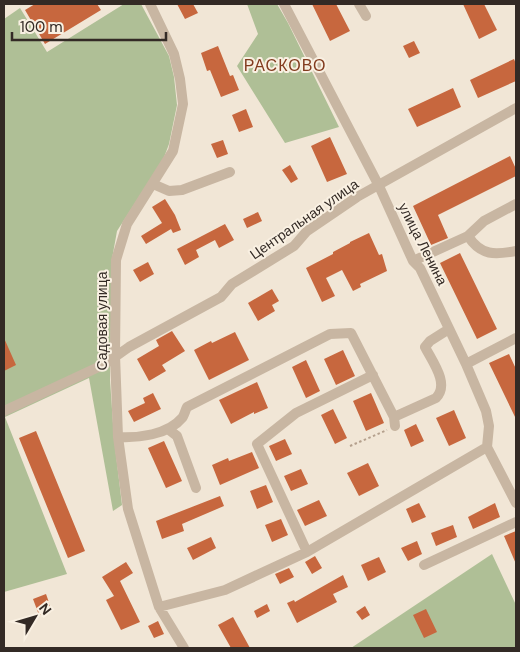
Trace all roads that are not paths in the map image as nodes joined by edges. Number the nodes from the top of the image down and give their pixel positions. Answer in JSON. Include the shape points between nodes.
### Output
{"nodes":[{"id":1,"x":150,"y":4,"type":"edge"},
{"id":2,"x":284,"y":4,"type":"edge"},
{"id":3,"x":359,"y":4,"type":"edge"},
{"id":4,"x":366,"y":16,"type":"dead end"},
{"id":5,"x":516,"y":108,"type":"edge"},
{"id":6,"x":230,"y":172,"type":"dead end"},
{"id":7,"x":153,"y":184,"type":"junction"},
{"id":8,"x":379,"y":186,"type":"junction"},
{"id":9,"x":516,"y":204,"type":"edge"},
{"id":10,"x":468,"y":236,"type":"junction"},
{"id":11,"x":516,"y":251,"type":"edge"},
{"id":12,"x":412,"y":261,"type":"junction"},
{"id":13,"x":449,"y":329,"type":"junction"},
{"id":14,"x":515,"y":340,"type":"edge"},
{"id":15,"x":115,"y":355,"type":"junction"},
{"id":16,"x":466,"y":364,"type":"junction"},
{"id":17,"x":373,"y":375,"type":"junction"},
{"id":18,"x":15,"y":404,"type":"junction"},
{"id":19,"x":4,"y":405,"type":"edge"},
{"id":20,"x":4,"y":411,"type":"edge"},
{"id":21,"x":168,"y":429,"type":"junction"},
{"id":22,"x":118,"y":437,"type":"junction"},
{"id":23,"x":487,"y":447,"type":"junction"},
{"id":24,"x":196,"y":488,"type":"dead end"},
{"id":25,"x":516,"y":503,"type":"edge"},
{"id":26,"x":516,"y":522,"type":"edge"},
{"id":27,"x":307,"y":552,"type":"junction"},
{"id":28,"x":424,"y":565,"type":"dead end"},
{"id":29,"x":159,"y":607,"type":"junction"},
{"id":30,"x":184,"y":648,"type":"edge"}],
"edges":[{"from":1,"to":7,"type":"street","name":"Садовая улица","via":[[174,54],[183,104],[173,151]]},
{"from":2,"to":8,"type":"street","name":"улица Ленина"},
{"from":3,"to":4,"type":"street"},
{"from":5,"to":8,"type":"street","name":"Центральная улица"},
{"from":6,"to":7,"type":"street","via":[[182,190],[169,191]]},
{"from":7,"to":15,"type":"street","name":"Садовая улица","via":[[127,224],[116,260]]},
{"from":8,"to":12,"type":"street","name":"улица Ленина"},
{"from":8,"to":15,"type":"street","name":"Центральная улица","via":[[307,231],[294,246],[232,284],[221,297]]},
{"from":9,"to":10,"type":"street","via":[[484,221]]},
{"from":10,"to":11,"type":"street","via":[[475,246],[488,252]]},
{"from":10,"to":12,"type":"street"},
{"from":12,"to":13,"type":"street","name":"улица Ленина","via":[[420,268]]},
{"from":13,"to":16,"type":"street","name":"улица Ленина"},
{"from":13,"to":17,"type":"street","via":[[425,347],[442,383],[441,393],[436,398],[395,421]]},
{"from":14,"to":16,"type":"street"},
{"from":15,"to":18,"type":"street","name":"Центральная улица","via":[[105,364]]},
{"from":15,"to":22,"type":"street","name":"Садовая улица"},
{"from":16,"to":23,"type":"street","name":"улица Ленина","via":[[490,426]]},
{"from":17,"to":21,"type":"street","via":[[351,334],[330,334],[187,407],[182,418]]},
{"from":17,"to":27,"type":"street","via":[[296,413],[257,444]]},
{"from":18,"to":19,"type":"street"},
{"from":18,"to":20,"type":"street","name":"Центральная улица"},
{"from":21,"to":22,"type":"street","via":[[134,438]]},
{"from":21,"to":24,"type":"street","via":[[177,436]]},
{"from":22,"to":29,"type":"street","name":"Садовая улица","via":[[128,509]]},
{"from":23,"to":25,"type":"street"},
{"from":23,"to":27,"type":"street"},
{"from":26,"to":28,"type":"street"},
{"from":27,"to":29,"type":"street","via":[[226,590]]},
{"from":29,"to":30,"type":"street","name":"Садовая улица"}]}
